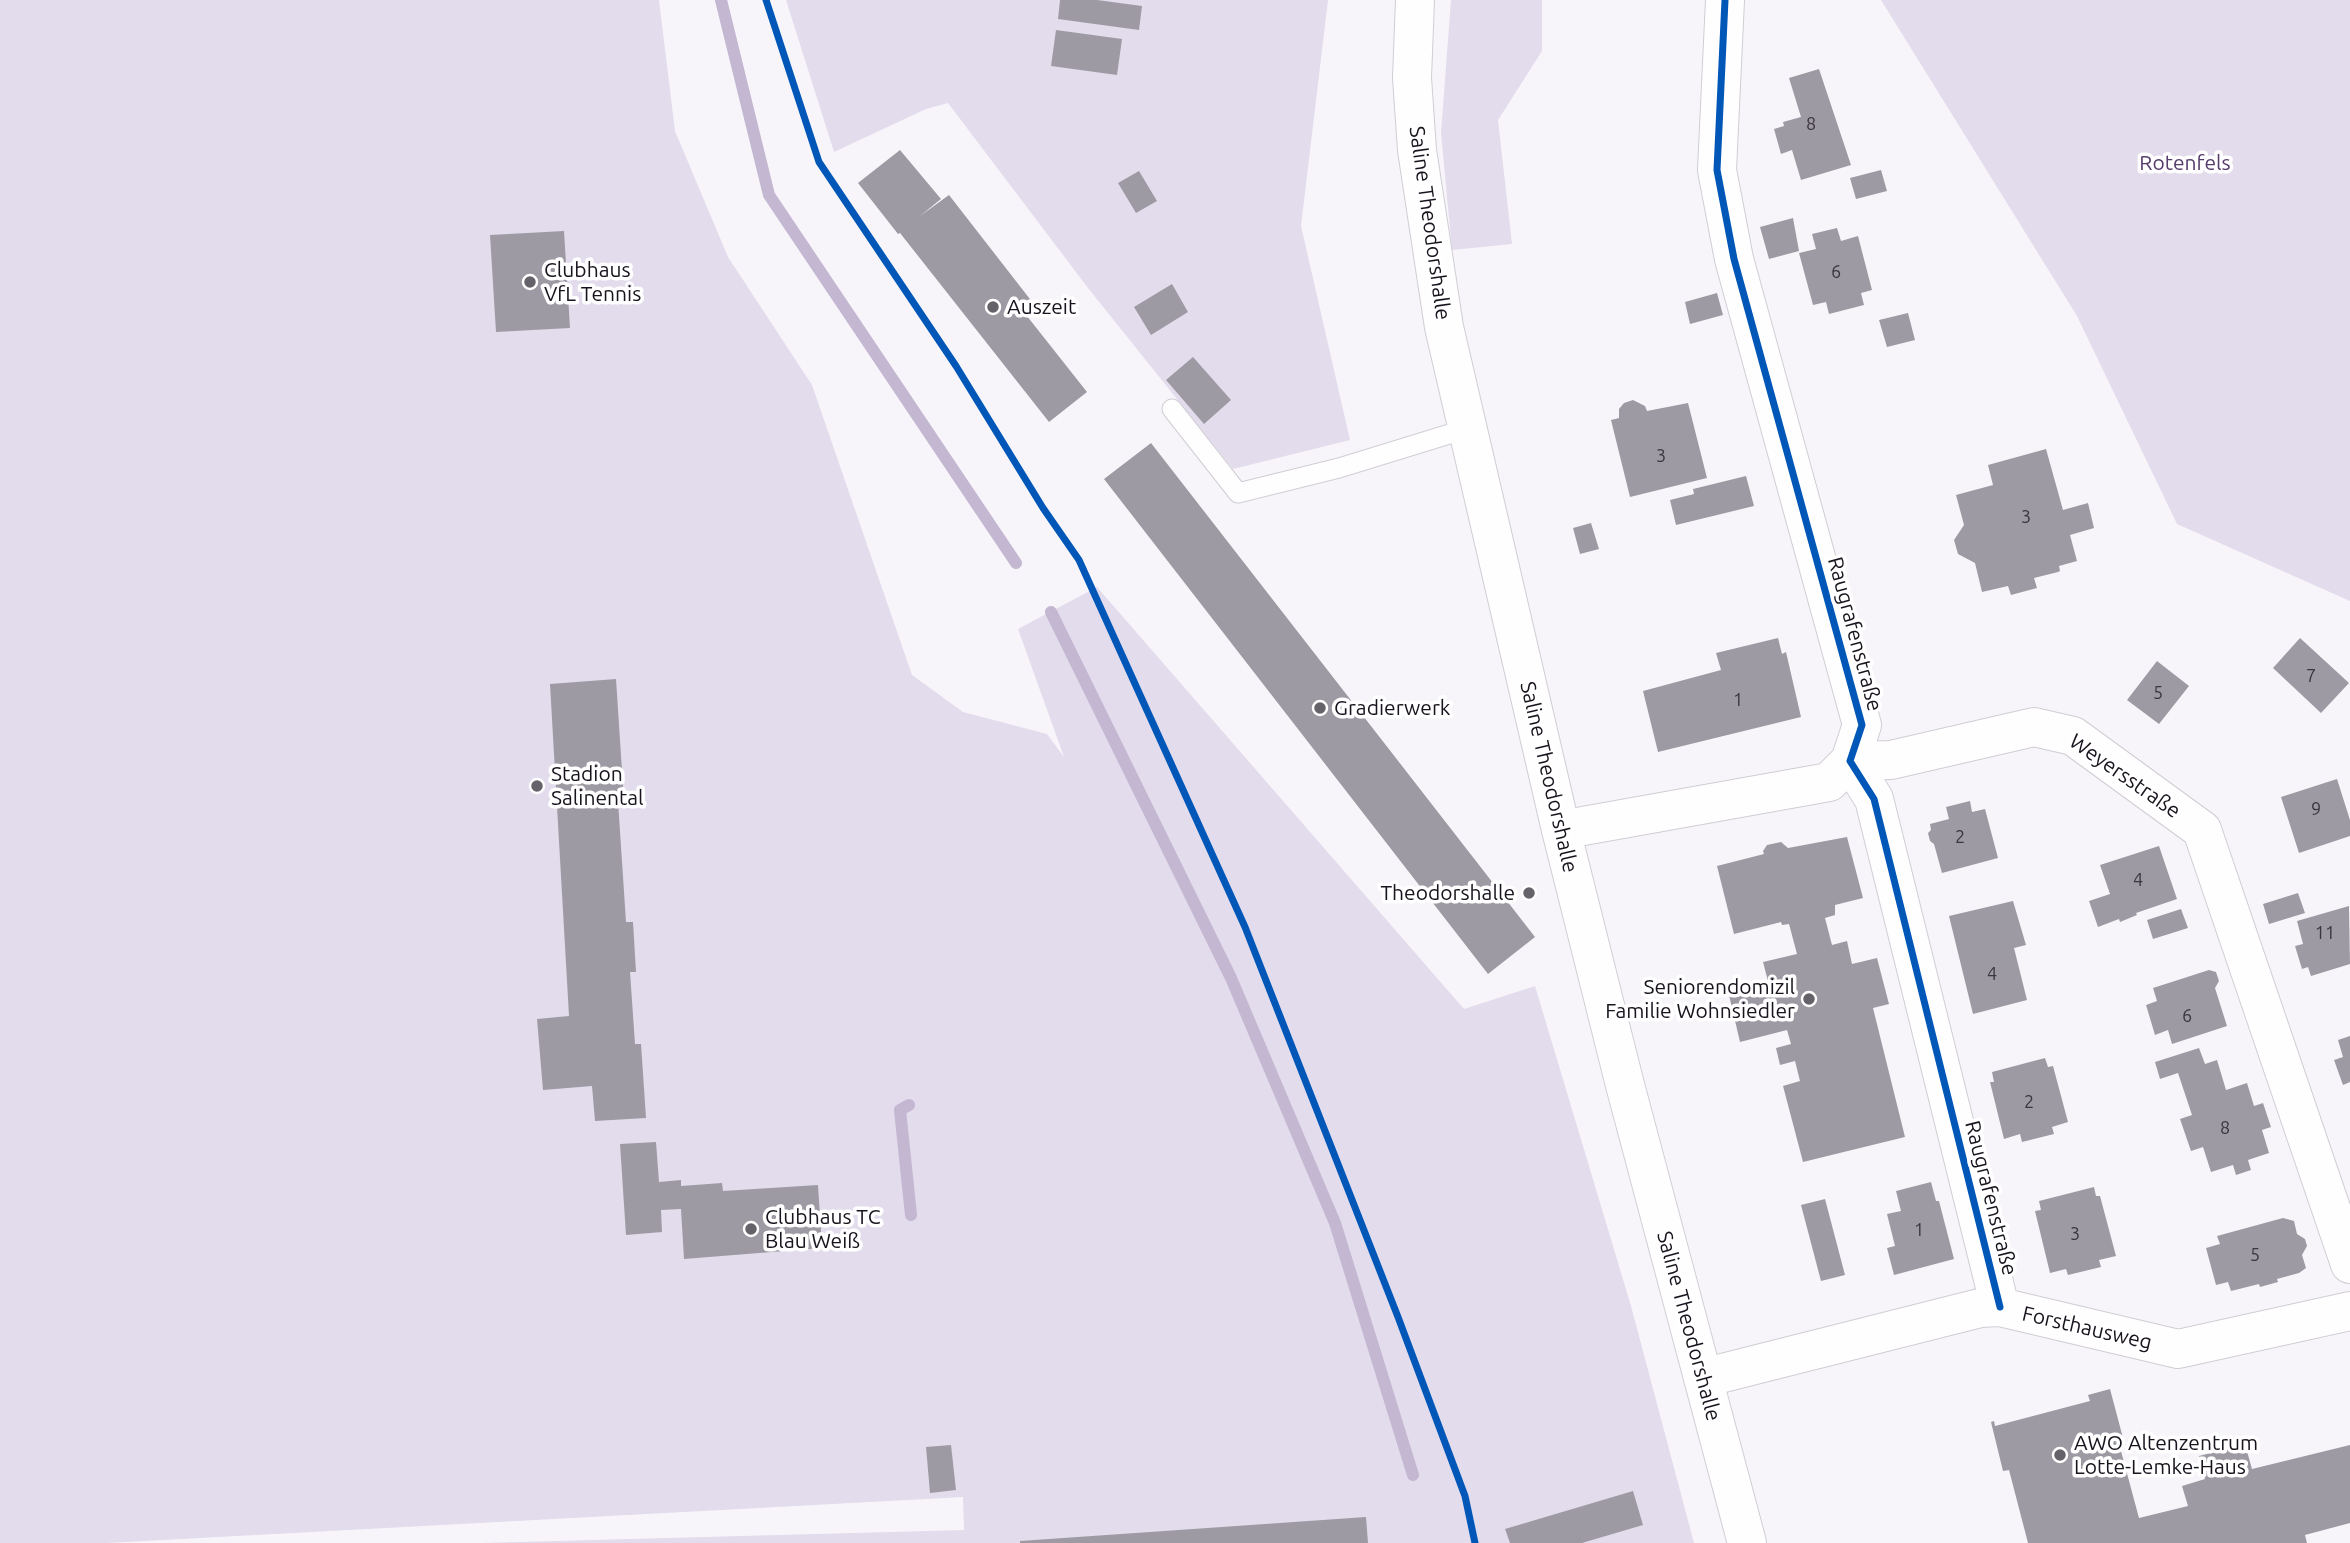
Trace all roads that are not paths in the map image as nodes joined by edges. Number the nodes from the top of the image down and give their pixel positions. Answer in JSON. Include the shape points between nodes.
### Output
{"nodes":[{"id":1,"x":1415,"y":0,"type":"edge"},
{"id":2,"x":1725,"y":0,"type":"edge"},
{"id":3,"x":1172,"y":410,"type":"dead end"},
{"id":4,"x":1469,"y":428,"type":"junction"},
{"id":5,"x":1850,"y":761,"type":"junction"},
{"id":6,"x":1561,"y":830,"type":"junction"},
{"id":7,"x":2350,"y":1264,"type":"edge"},
{"id":8,"x":2000,"y":1307,"type":"junction"},
{"id":9,"x":2350,"y":1311,"type":"edge"},
{"id":10,"x":1703,"y":1378,"type":"junction"},
{"id":11,"x":1747,"y":1543,"type":"edge"}],
"edges":[{"from":1,"to":4,"type":"street","name":"Saline Theodorshalle","via":[[1412,78],[1417,150],[1444,327]]},
{"from":2,"to":5,"type":"street","name":"Raugrafenstraße","via":[[1717,170],[1734,259],[1862,725]]},
{"from":3,"to":4,"type":"lane","via":[[1238,493]]},
{"from":4,"to":6,"type":"street","name":"Saline Theodorshalle"},
{"from":5,"to":6,"type":"street","via":[[1829,782]]},
{"from":5,"to":7,"type":"street","name":"Weyersstraße","via":[[1891,760],[2034,727],[2073,736],[2202,830]]},
{"from":5,"to":8,"type":"street","name":"Raugrafenstraße","via":[[1874,799]]},
{"from":6,"to":10,"type":"street","name":"Saline Theodorshalle"},
{"from":8,"to":9,"type":"street","name":"Forsthausweg","via":[[2178,1349]]},
{"from":8,"to":10,"type":"street","name":"Forsthausweg","via":[[1980,1308]]},
{"from":10,"to":11,"type":"street","name":"Saline Theodorshalle"}]}
